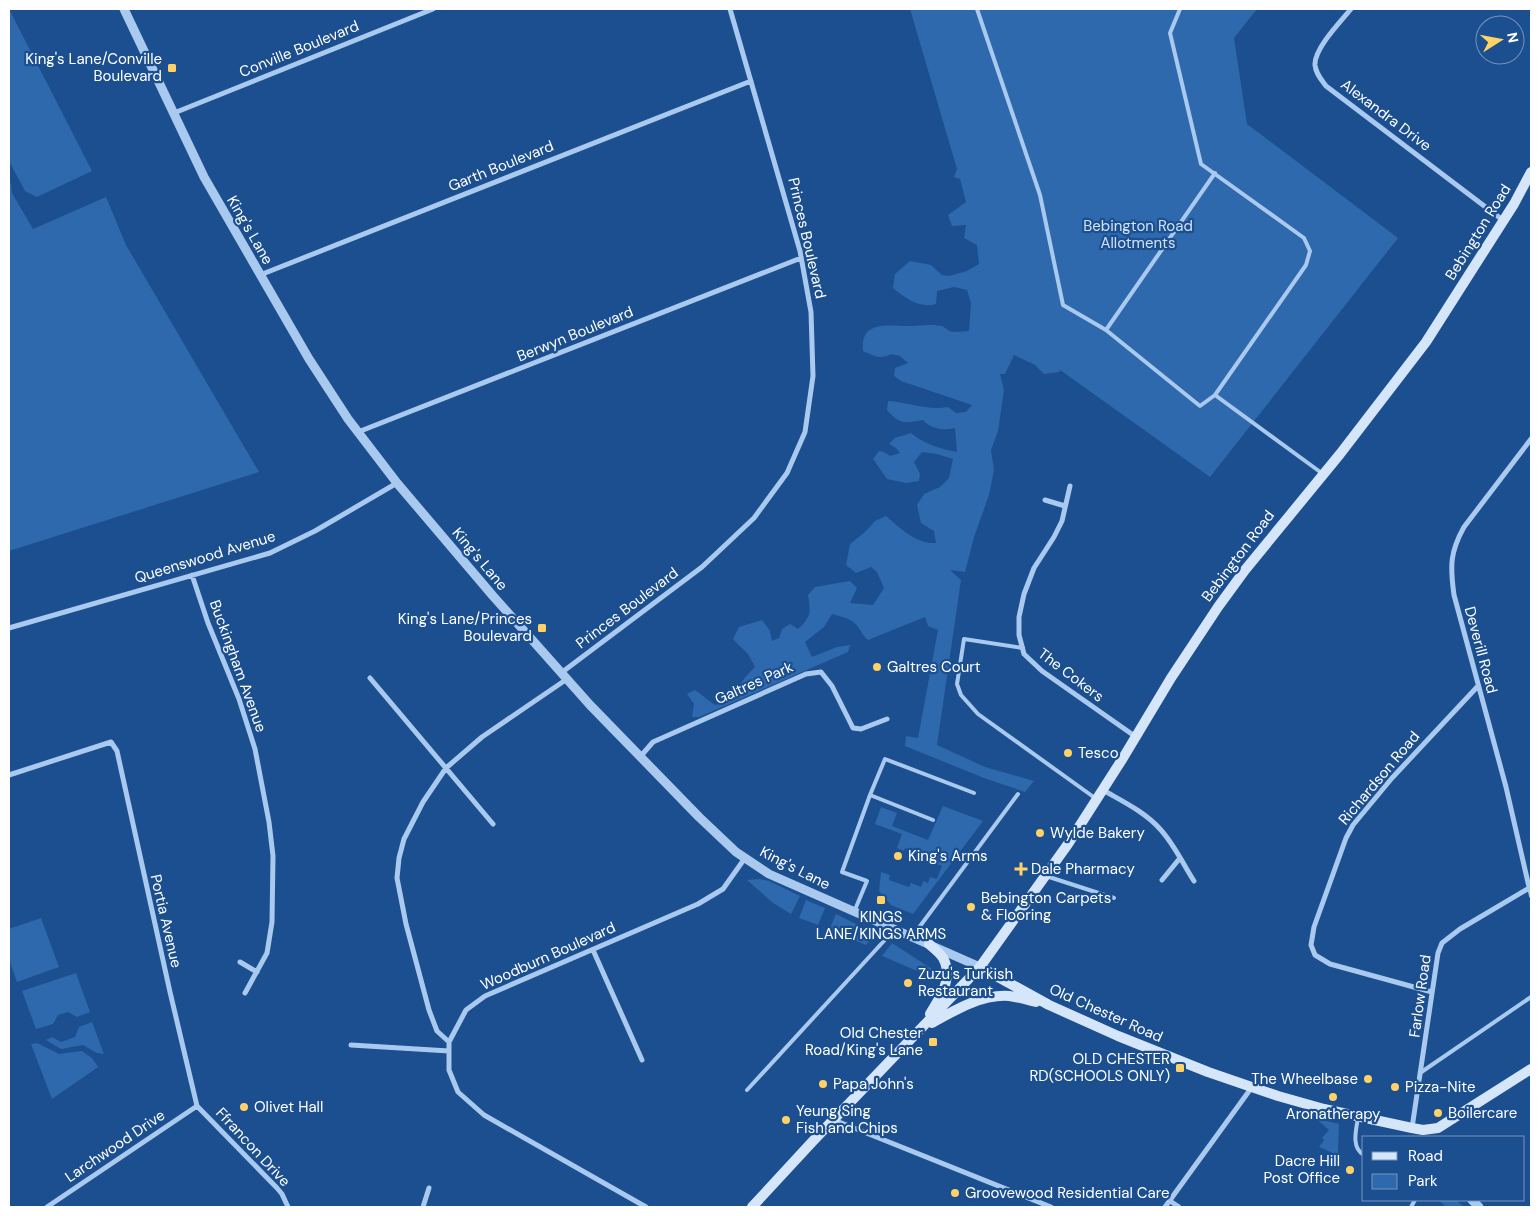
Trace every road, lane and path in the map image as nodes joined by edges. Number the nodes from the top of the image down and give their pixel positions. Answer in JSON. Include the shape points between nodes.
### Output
{"nodes":[{"id":1,"x":124,"y":9,"type":"edge"},
{"id":2,"x":432,"y":9,"type":"edge"},
{"id":3,"x":730,"y":9,"type":"edge"},
{"id":4,"x":977,"y":9,"type":"edge"},
{"id":5,"x":1180,"y":9,"type":"edge"},
{"id":6,"x":1351,"y":9,"type":"edge"},
{"id":7,"x":751,"y":80,"type":"junction"},
{"id":8,"x":174,"y":112,"type":"junction"},
{"id":9,"x":1215,"y":174,"type":"junction"},
{"id":10,"x":1530,"y":176,"type":"edge"},
{"id":11,"x":1504,"y":221,"type":"junction"},
{"id":12,"x":801,"y":258,"type":"junction"},
{"id":13,"x":260,"y":275,"type":"junction"},
{"id":14,"x":1106,"y":330,"type":"junction"},
{"id":15,"x":1215,"y":396,"type":"junction"},
{"id":16,"x":358,"y":433,"type":"junction"},
{"id":17,"x":1531,"y":443,"type":"edge"},
{"id":18,"x":1323,"y":474,"type":"junction"},
{"id":19,"x":397,"y":483,"type":"junction"},
{"id":20,"x":1070,"y":486,"type":"dead end"},
{"id":21,"x":1045,"y":500,"type":"dead end"},
{"id":22,"x":1065,"y":506,"type":"junction"},
{"id":23,"x":192,"y":575,"type":"junction"},
{"id":24,"x":9,"y":628,"type":"edge"},
{"id":25,"x":1022,"y":648,"type":"junction"},
{"id":26,"x":564,"y":676,"type":"junction"},
{"id":27,"x":370,"y":678,"type":"dead end"},
{"id":28,"x":1478,"y":686,"type":"junction"},
{"id":29,"x":887,"y":719,"type":"dead end"},
{"id":30,"x":1136,"y":737,"type":"junction"},
{"id":31,"x":640,"y":757,"type":"junction"},
{"id":32,"x":446,"y":768,"type":"junction"},
{"id":33,"x":9,"y":775,"type":"edge"},
{"id":34,"x":1103,"y":790,"type":"junction"},
{"id":35,"x":974,"y":793,"type":"dead end"},
{"id":36,"x":1018,"y":794,"type":"dead end"},
{"id":37,"x":870,"y":795,"type":"junction"},
{"id":38,"x":1096,"y":800,"type":"junction"},
{"id":39,"x":933,"y":820,"type":"dead end"},
{"id":40,"x":493,"y":824,"type":"dead end"},
{"id":41,"x":745,"y":858,"type":"junction"},
{"id":42,"x":1180,"y":858,"type":"junction"},
{"id":43,"x":1046,"y":876,"type":"junction"},
{"id":44,"x":1162,"y":880,"type":"dead end"},
{"id":45,"x":1194,"y":881,"type":"dead end"},
{"id":46,"x":1530,"y":887,"type":"edge"},
{"id":47,"x":1531,"y":896,"type":"edge"},
{"id":48,"x":1114,"y":898,"type":"dead end"},
{"id":49,"x":854,"y":912,"type":"junction"},
{"id":50,"x":895,"y":930,"type":"junction"},
{"id":51,"x":912,"y":937,"type":"junction"},
{"id":52,"x":928,"y":944,"type":"junction"},
{"id":53,"x":593,"y":950,"type":"junction"},
{"id":54,"x":240,"y":962,"type":"dead end"},
{"id":55,"x":980,"y":968,"type":"junction"},
{"id":56,"x":256,"y":972,"type":"junction"},
{"id":57,"x":1432,"y":992,"type":"junction"},
{"id":58,"x":245,"y":993,"type":"dead end"},
{"id":59,"x":1531,"y":997,"type":"edge"},
{"id":60,"x":1049,"y":1005,"type":"junction"},
{"id":61,"x":922,"y":1028,"type":"junction"},
{"id":62,"x":449,"y":1042,"type":"junction"},
{"id":63,"x":351,"y":1045,"type":"dead end"},
{"id":64,"x":449,"y":1051,"type":"junction"},
{"id":65,"x":642,"y":1060,"type":"dead end"},
{"id":66,"x":1531,"y":1069,"type":"edge"},
{"id":67,"x":1420,"y":1073,"type":"junction"},
{"id":68,"x":1252,"y":1087,"type":"junction"},
{"id":69,"x":747,"y":1090,"type":"dead end"},
{"id":70,"x":197,"y":1106,"type":"junction"},
{"id":71,"x":1358,"y":1116,"type":"junction"},
{"id":72,"x":834,"y":1120,"type":"junction"},
{"id":73,"x":1412,"y":1128,"type":"junction"},
{"id":74,"x":1424,"y":1134,"type":"edge"},
{"id":75,"x":1362,"y":1154,"type":"edge"},
{"id":76,"x":429,"y":1188,"type":"dead end"},
{"id":77,"x":1170,"y":1201,"type":"junction"},
{"id":78,"x":1041,"y":1205,"type":"edge"},
{"id":79,"x":47,"y":1207,"type":"edge"},
{"id":80,"x":288,"y":1207,"type":"edge"},
{"id":81,"x":423,"y":1207,"type":"edge"},
{"id":82,"x":646,"y":1207,"type":"edge"},
{"id":83,"x":752,"y":1207,"type":"edge"},
{"id":84,"x":1050,"y":1207,"type":"edge"},
{"id":85,"x":1166,"y":1207,"type":"edge"},
{"id":86,"x":1179,"y":1207,"type":"edge"}],
"edges":[{"from":1,"to":8,"type":"street","name":"King's Lane"},
{"from":2,"to":8,"type":"street","name":"Conville Boulevard"},
{"from":3,"to":7,"type":"street","name":"Princes Boulevard"},
{"from":4,"to":14,"type":"lane","via":[[1040,195],[1063,305]]},
{"from":5,"to":9,"type":"lane","via":[[1170,33],[1201,164]]},
{"from":6,"to":11,"type":"street","name":"Alexandra Drive","via":[[1317,55],[1317,74],[1326,86]]},
{"from":7,"to":12,"type":"street","name":"Princes Boulevard"},
{"from":7,"to":13,"type":"street","name":"Garth Boulevard"},
{"from":8,"to":13,"type":"street","name":"King's Lane","via":[[204,176]]},
{"from":9,"to":14,"type":"lane"},
{"from":9,"to":15,"type":"lane","via":[[1304,238],[1310,251],[1306,265]]},
{"from":10,"to":11,"type":"main road","name":"Bebington Road"},
{"from":11,"to":18,"type":"main road","name":"Bebington Road","via":[[1426,342]]},
{"from":12,"to":16,"type":"street","name":"Berwyn Boulevard"},
{"from":12,"to":26,"type":"street","name":"Princes Boulevard","via":[[811,312],[813,376],[805,432],[787,473],[754,518],[702,567]]},
{"from":13,"to":16,"type":"street","name":"King's Lane","via":[[309,359]]},
{"from":14,"to":15,"type":"lane","via":[[1200,406]]},
{"from":15,"to":18,"type":"lane"},
{"from":16,"to":19,"type":"street","name":"King's Lane"},
{"from":17,"to":28,"type":"street","name":"Deverill Road","via":[[1464,527],[1451,556],[1454,594]]},
{"from":18,"to":30,"type":"main road","name":"Bebington Road","via":[[1218,607]]},
{"from":19,"to":23,"type":"street","name":"Queenswood Avenue","via":[[316,531],[270,553]]},
{"from":19,"to":26,"type":"street","name":"King's Lane"},
{"from":20,"to":22,"type":"street","name":"The Cokers"},
{"from":21,"to":22,"type":"street"},
{"from":22,"to":25,"type":"street","name":"The Cokers","via":[[1062,521],[1034,568],[1024,594],[1019,616]]},
{"from":23,"to":24,"type":"street","name":"Queenswood Avenue"},
{"from":23,"to":56,"type":"street","name":"Buckingham Avenue","via":[[255,749],[269,822],[273,856],[272,922],[267,952]]},
{"from":25,"to":30,"type":"street","name":"The Cokers","via":[[1042,671]]},
{"from":25,"to":38,"type":"lane","via":[[964,639],[957,684],[961,695],[978,714]]},
{"from":26,"to":31,"type":"street","name":"King's Lane"},
{"from":26,"to":32,"type":"street","name":"Princes Boulevard"},
{"from":27,"to":32,"type":"street"},
{"from":28,"to":46,"type":"street","name":"Deverill Road"},
{"from":28,"to":57,"type":"street","name":"Richardson Road","via":[[1353,825],[1314,927],[1311,945],[1315,955],[1330,964]]},
{"from":29,"to":31,"type":"street","name":"Galtres Park","via":[[861,729],[853,728],[832,686],[821,672],[806,674],[653,742]]},
{"from":30,"to":34,"type":"main road","name":"Bebington Road"},
{"from":31,"to":41,"type":"street","name":"King's Lane","via":[[698,817]]},
{"from":32,"to":40,"type":"street"},
{"from":32,"to":62,"type":"street","name":"Princes Boulevard","via":[[404,839],[398,878],[406,924],[429,1010],[437,1031]]},
{"from":33,"to":70,"type":"street","name":"Portia Avenue","via":[[111,742],[117,750]]},
{"from":34,"to":38,"type":"main road","name":"Bebington Road"},
{"from":34,"to":42,"type":"street","via":[[1159,827]]},
{"from":35,"to":37,"type":"lane","via":[[885,759]]},
{"from":36,"to":51,"type":"lane"},
{"from":37,"to":39,"type":"lane"},
{"from":37,"to":49,"type":"lane","via":[[842,872],[867,881]]},
{"from":38,"to":43,"type":"main road","name":"Bebington Road"},
{"from":41,"to":49,"type":"street","name":"King's Lane","via":[[769,874]]},
{"from":41,"to":53,"type":"street","name":"Woodburn Boulevard","via":[[723,889],[698,904]]},
{"from":42,"to":44,"type":"street"},
{"from":42,"to":45,"type":"street"},
{"from":43,"to":48,"type":"lane"},
{"from":43,"to":55,"type":"main road","name":"Bebington Road"},
{"from":46,"to":47,"type":"lane"},
{"from":46,"to":57,"type":"street","name":"Farlow Road","via":[[1442,943]]},
{"from":49,"to":50,"type":"street","name":"King's Lane"},
{"from":50,"to":51,"type":"street","name":"King's Lane"},
{"from":50,"to":69,"type":"lane"},
{"from":51,"to":52,"type":"street","name":"King's Lane"},
{"from":52,"to":55,"type":"street","name":"King's Lane"},
{"from":52,"to":61,"type":"main road","via":[[942,957],[947,974],[945,988]]},
{"from":53,"to":62,"type":"street","name":"Woodburn Boulevard","via":[[485,996],[466,1010]]},
{"from":53,"to":65,"type":"street"},
{"from":54,"to":56,"type":"street"},
{"from":55,"to":60,"type":"main road","name":"Old Chester Road"},
{"from":55,"to":61,"type":"main road"},
{"from":56,"to":58,"type":"street","name":"Buckingham Avenue"},
{"from":57,"to":67,"type":"street","name":"Farlow Road"},
{"from":59,"to":67,"type":"lane"},
{"from":60,"to":61,"type":"main road","via":[[1009,996],[987,998],[958,1008]]},
{"from":60,"to":68,"type":"main road","name":"Old Chester Road","via":[[1118,1036]]},
{"from":61,"to":72,"type":"main road"},
{"from":62,"to":64,"type":"street","name":"Woodburn Boulevard"},
{"from":63,"to":64,"type":"street"},
{"from":64,"to":82,"type":"street","name":"Woodburn Boulevard","via":[[449,1070],[458,1092],[484,1115]]},
{"from":66,"to":74,"type":"main road","name":"Old Chester Road"},
{"from":67,"to":73,"type":"street","name":"Farlow Road"},
{"from":68,"to":71,"type":"main road","name":"Old Chester Road"},
{"from":68,"to":77,"type":"street"},
{"from":70,"to":79,"type":"street","name":"Larchwood Drive"},
{"from":70,"to":80,"type":"street","name":"Ffrancon Drive","via":[[282,1194]]},
{"from":71,"to":73,"type":"main road","name":"Old Chester Road"},
{"from":71,"to":75,"type":"lane","via":[[1356,1145]]},
{"from":72,"to":78,"type":"street"},
{"from":72,"to":83,"type":"main road"},
{"from":73,"to":74,"type":"main road","name":"Old Chester Road"},
{"from":76,"to":81,"type":"street"},
{"from":77,"to":85,"type":"street"},
{"from":77,"to":86,"type":"street"},
{"from":78,"to":84,"type":"street"}]}
